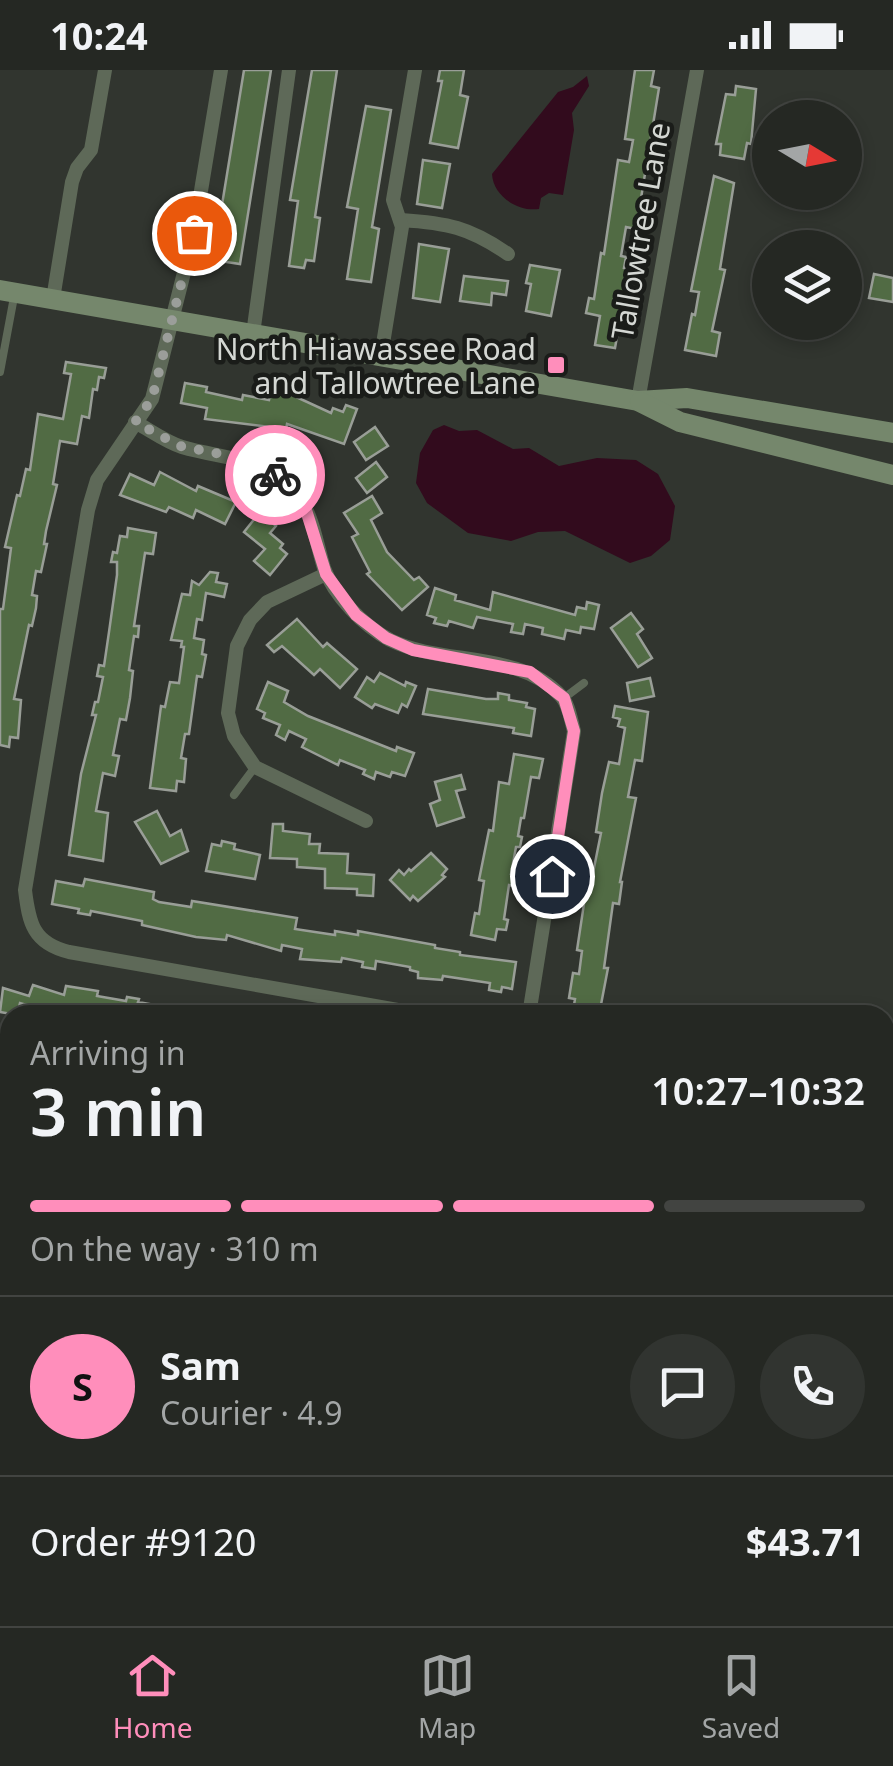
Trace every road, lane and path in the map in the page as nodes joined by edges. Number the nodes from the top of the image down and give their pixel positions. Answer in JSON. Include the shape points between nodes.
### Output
{"nodes":[{"id":1,"x":105,"y":70,"type":"edge"},
{"id":2,"x":221,"y":70,"type":"edge"},
{"id":3,"x":289,"y":70,"type":"edge"},
{"id":4,"x":416,"y":70,"type":"edge"},
{"id":5,"x":696,"y":70,"type":"edge"},
{"id":6,"x":401,"y":220,"type":"junction"},
{"id":7,"x":508,"y":254,"type":"dead end"},
{"id":8,"x":8,"y":291,"type":"edge"},
{"id":9,"x":53,"y":299,"type":"junction"},
{"id":10,"x":172,"y":321,"type":"junction"},
{"id":11,"x":252,"y":334,"type":"junction"},
{"id":12,"x":381,"y":356,"type":"junction"},
{"id":13,"x":0,"y":372,"type":"edge"},
{"id":14,"x":638,"y":401,"type":"junction"},
{"id":15,"x":135,"y":422,"type":"junction"},
{"id":16,"x":893,"y":434,"type":"edge"},
{"id":17,"x":893,"y":476,"type":"edge"},
{"id":18,"x":312,"y":480,"type":"dead end"},
{"id":19,"x":296,"y":493,"type":"junction"},
{"id":20,"x":326,"y":574,"type":"junction"},
{"id":21,"x":584,"y":684,"type":"dead end"},
{"id":22,"x":564,"y":698,"type":"junction"},
{"id":23,"x":255,"y":767,"type":"junction"},
{"id":24,"x":234,"y":794,"type":"dead end"},
{"id":25,"x":366,"y":821,"type":"dead end"},
{"id":26,"x":369,"y":1005,"type":"edge"},
{"id":27,"x":531,"y":1005,"type":"edge"}],
"edges":[{"from":1,"to":9,"type":"street","via":[[91,150],[72,182]]},
{"from":2,"to":10,"type":"street"},
{"from":3,"to":11,"type":"street"},
{"from":4,"to":6,"type":"street","via":[[393,200]]},
{"from":5,"to":14,"type":"street","name":"Tallowtree Lane"},
{"from":6,"to":7,"type":"street","via":[[478,232]]},
{"from":6,"to":12,"type":"street"},
{"from":8,"to":9,"type":"main road"},
{"from":8,"to":13,"type":"lane"},
{"from":9,"to":10,"type":"main road"},
{"from":10,"to":11,"type":"main road"},
{"from":10,"to":15,"type":"street","via":[[152,399]]},
{"from":11,"to":12,"type":"main road"},
{"from":12,"to":14,"type":"main road"},
{"from":14,"to":16,"type":"main road","via":[[687,398]]},
{"from":14,"to":17,"type":"main road","via":[[680,422]]},
{"from":15,"to":19,"type":"street","via":[[180,446],[265,467]]},
{"from":15,"to":26,"type":"street","via":[[97,480],[88,510],[25,890],[29,919],[52,948]]},
{"from":18,"to":19,"type":"lane"},
{"from":19,"to":20,"type":"street"},
{"from":20,"to":22,"type":"street","via":[[356,615],[386,638],[413,650],[530,672]]},
{"from":20,"to":23,"type":"street","via":[[267,602],[238,646],[228,713]]},
{"from":21,"to":22,"type":"lane"},
{"from":22,"to":27,"type":"street","via":[[574,731]]},
{"from":23,"to":24,"type":"lane"},
{"from":23,"to":25,"type":"street"}]}
